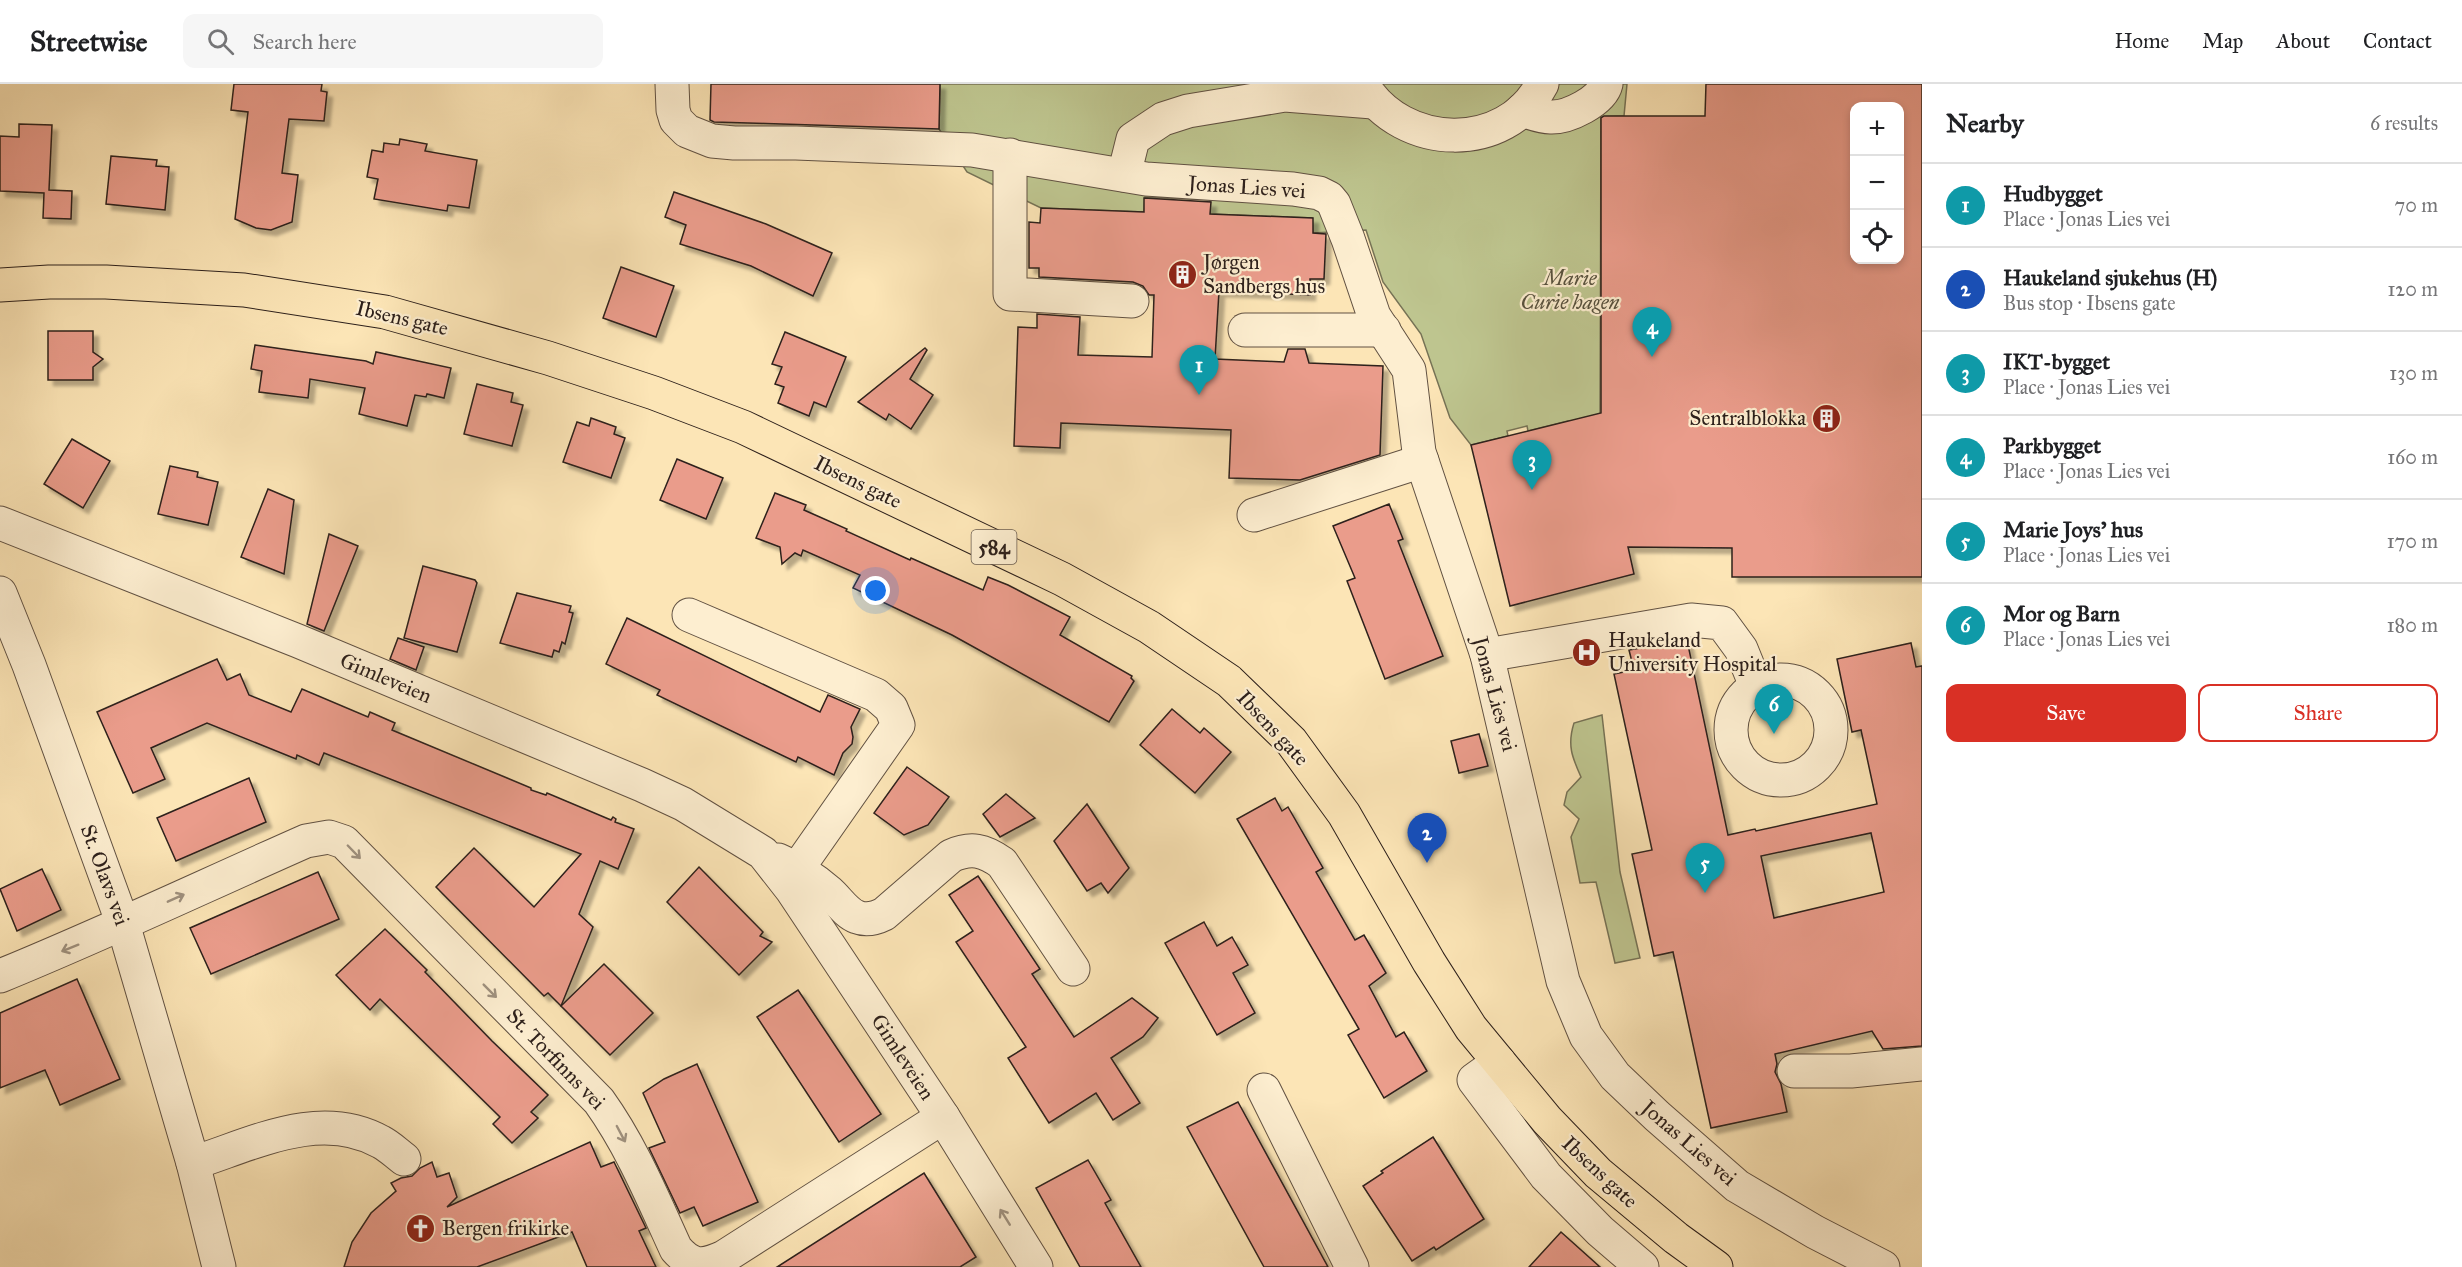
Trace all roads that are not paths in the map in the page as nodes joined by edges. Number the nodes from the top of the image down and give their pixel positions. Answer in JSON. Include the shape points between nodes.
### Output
{"nodes":[{"id":1,"x":672,"y":84,"type":"edge"},
{"id":2,"x":1606,"y":84,"type":"edge"},
{"id":3,"x":1367,"y":93,"type":"edge"},
{"id":4,"x":1533,"y":98,"type":"edge"},
{"id":5,"x":1010,"y":155,"type":"junction"},
{"id":6,"x":1124,"y":175,"type":"junction"},
{"id":7,"x":0,"y":285,"type":"edge"},
{"id":8,"x":1132,"y":301,"type":"dead end"},
{"id":9,"x":1245,"y":330,"type":"dead end"},
{"id":10,"x":1384,"y":330,"type":"junction"},
{"id":11,"x":1422,"y":462,"type":"junction"},
{"id":12,"x":1254,"y":515,"type":"dead end"},
{"id":13,"x":0,"y":523,"type":"edge"},
{"id":14,"x":0,"y":593,"type":"edge"},
{"id":15,"x":689,"y":615,"type":"dead end"},
{"id":16,"x":1487,"y":655,"type":"junction"},
{"id":17,"x":1756,"y":686,"type":"dead end"},
{"id":18,"x":763,"y":853,"type":"junction"},
{"id":19,"x":798,"y":868,"type":"junction"},
{"id":20,"x":123,"y":924,"type":"junction"},
{"id":21,"x":1072,"y":969,"type":"dead end"},
{"id":22,"x":0,"y":976,"type":"edge"},
{"id":23,"x":1499,"y":1062,"type":"junction"},
{"id":24,"x":1922,"y":1064,"type":"edge"},
{"id":25,"x":1794,"y":1071,"type":"dead end"},
{"id":26,"x":1264,"y":1090,"type":"dead end"},
{"id":27,"x":943,"y":1117,"type":"junction"},
{"id":28,"x":404,"y":1159,"type":"dead end"},
{"id":29,"x":193,"y":1163,"type":"junction"},
{"id":30,"x":692,"y":1266,"type":"edge"},
{"id":31,"x":219,"y":1267,"type":"edge"},
{"id":32,"x":1036,"y":1267,"type":"edge"},
{"id":33,"x":1352,"y":1267,"type":"edge"},
{"id":34,"x":1642,"y":1267,"type":"edge"},
{"id":35,"x":1716,"y":1267,"type":"edge"},
{"id":36,"x":1883,"y":1267,"type":"edge"}],
"edges":[{"from":1,"to":5,"type":"street","name":"Jonas Lies vei","via":[[676,120],[687,131],[712,141],[972,150]]},
{"from":2,"to":4,"type":"street","via":[[1605,90],[1584,108],[1551,117]]},
{"from":3,"to":4,"type":"street","via":[[1396,120],[1426,133],[1460,136],[1500,124]]},
{"from":3,"to":6,"type":"street","via":[[1285,95],[1163,118],[1133,139]]},
{"from":5,"to":6,"type":"street","name":"Jonas Lies vei"},
{"from":5,"to":8,"type":"street","via":[[1010,294]]},
{"from":6,"to":10,"type":"street","name":"Jonas Lies vei","via":[[1182,183],[1293,189],[1329,198],[1348,239],[1374,316]]},
{"from":7,"to":23,"type":"main road","name":"Ibsens gate","number":"584","via":[[106,282],[232,289],[385,312],[427,323],[548,358],[743,427],[1062,579],[1149,627],[1229,681],[1291,741],[1344,814],[1471,1028]]},
{"from":9,"to":10,"type":"street"},
{"from":10,"to":11,"type":"street","name":"Jonas Lies vei","via":[[1409,370]]},
{"from":11,"to":12,"type":"street"},
{"from":11,"to":16,"type":"street","name":"Jonas Lies vei"},
{"from":13,"to":18,"type":"street","name":"Gimleveien","via":[[633,781],[683,804]]},
{"from":14,"to":20,"type":"street","name":"St. Olavs vei"},
{"from":15,"to":19,"type":"street","via":[[876,694],[891,708],[898,725]]},
{"from":16,"to":17,"type":"street","via":[[1691,620],[1722,623],[1742,650]]},
{"from":16,"to":36,"type":"street","name":"Jonas Lies vei","via":[[1563,981],[1586,1036],[1616,1076],[1737,1186]]},
{"from":18,"to":19,"type":"street","name":"Gimleveien"},
{"from":18,"to":27,"type":"street","name":"Gimleveien","via":[[792,890]]},
{"from":19,"to":21,"type":"street","name":"Gimleveien","via":[[851,913],[866,919],[884,914],[951,856],[976,850],[990,854],[1002,863]]},
{"from":20,"to":22,"type":"street","name":"St. Torfinns vei","one_way":true},
{"from":20,"to":29,"type":"street","name":"St. Olavs vei"},
{"from":20,"to":30,"type":"street","name":"St. Torfinns vei","one_way":true,"via":[[306,841],[328,837],[344,842],[599,1101],[630,1151],[676,1249]]},
{"from":23,"to":34,"type":"street","name":"Ibsens gate","via":[[1474,1080],[1546,1176]]},
{"from":23,"to":35,"type":"main road","name":"Ibsens gate","number":"584","via":[[1598,1173]]},
{"from":24,"to":25,"type":"street","via":[[1851,1071]]},
{"from":26,"to":33,"type":"street"},
{"from":27,"to":30,"type":"street","name":"St. Torfinns vei","via":[[724,1257],[707,1265]]},
{"from":32,"to":27,"type":"street","name":"Gimleveien","one_way":true},
{"from":28,"to":29,"type":"street","via":[[382,1142],[355,1131],[322,1127],[288,1131]]},
{"from":29,"to":31,"type":"street","name":"St. Olavs vei"}]}
